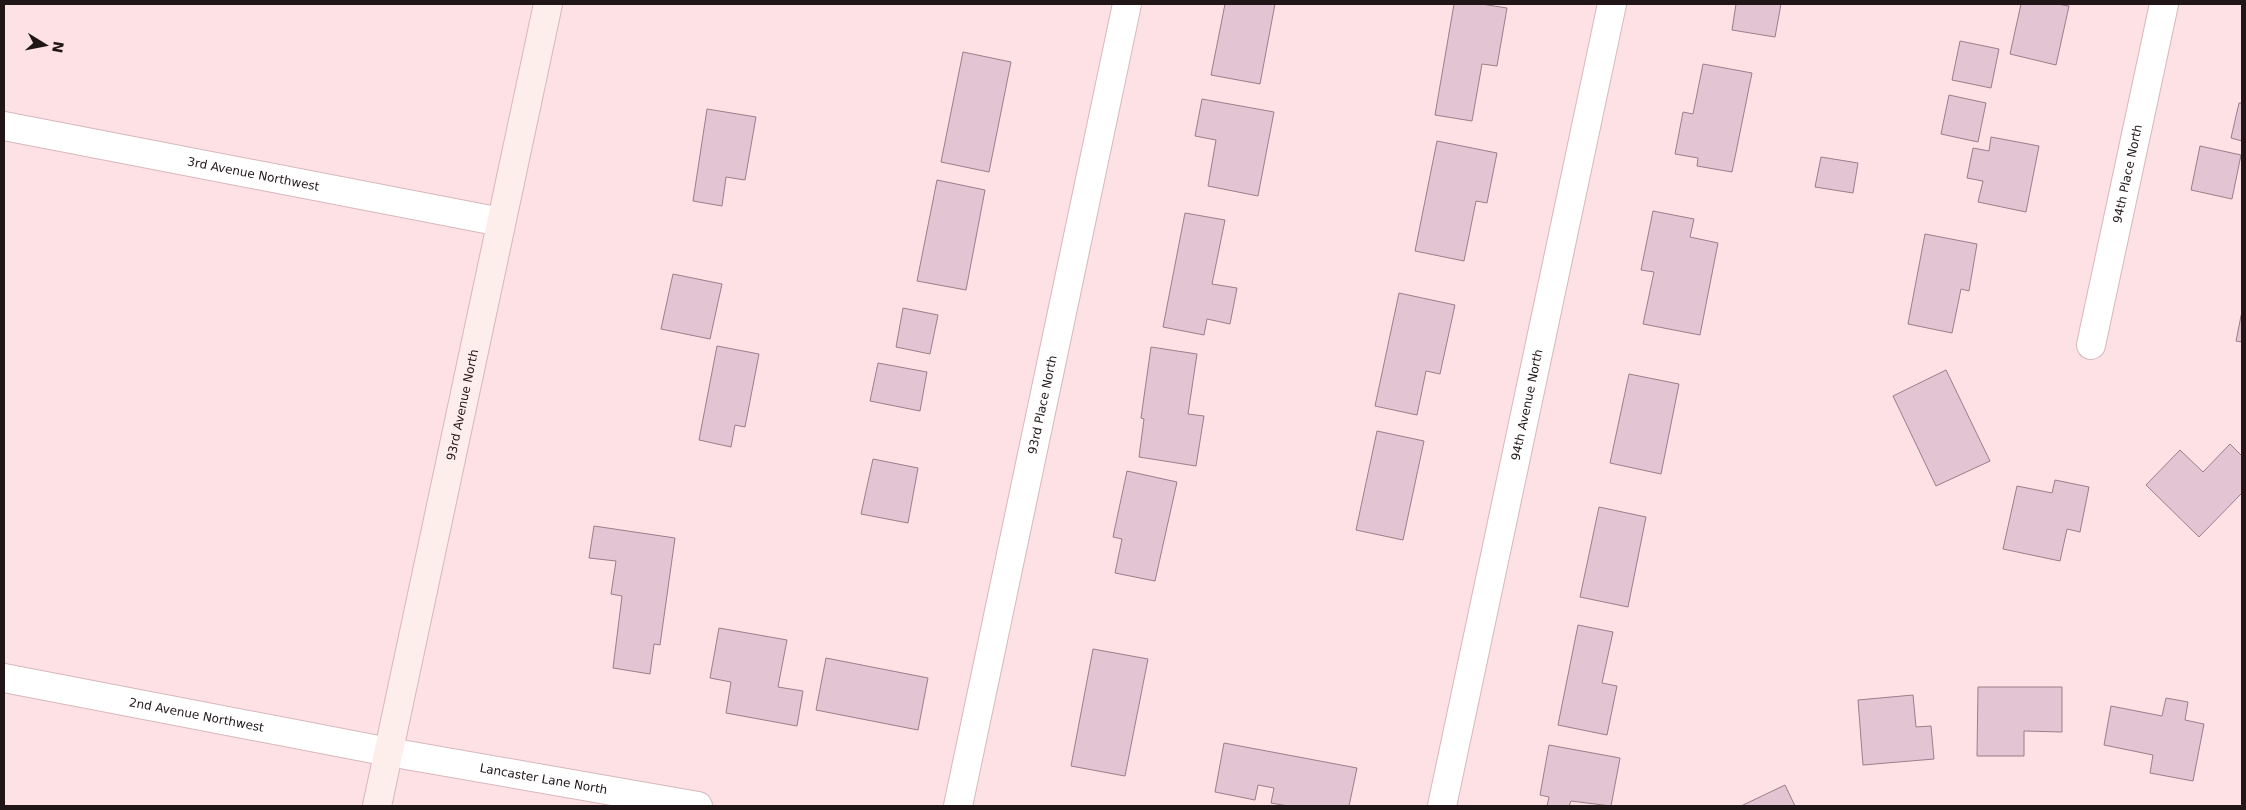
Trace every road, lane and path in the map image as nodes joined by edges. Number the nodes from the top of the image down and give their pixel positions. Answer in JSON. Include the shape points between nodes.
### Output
{"nodes":[{"id":1,"x":548,"y":4,"type":"edge"},
{"id":2,"x":1127,"y":4,"type":"edge"},
{"id":3,"x":1612,"y":4,"type":"edge"},
{"id":4,"x":2164,"y":4,"type":"edge"},
{"id":5,"x":4,"y":126,"type":"edge"},
{"id":6,"x":501,"y":222,"type":"junction"},
{"id":7,"x":2091,"y":345,"type":"dead end"},
{"id":8,"x":4,"y":678,"type":"edge"},
{"id":9,"x":388,"y":752,"type":"junction"},
{"id":10,"x":377,"y":806,"type":"edge"},
{"id":11,"x":698,"y":806,"type":"edge"},
{"id":12,"x":958,"y":806,"type":"edge"},
{"id":13,"x":1442,"y":806,"type":"edge"}],
"edges":[{"from":1,"to":6,"type":"street","name":"93rd Avenue North"},
{"from":2,"to":12,"type":"street","name":"93rd Place North"},
{"from":3,"to":13,"type":"street","name":"94th Avenue North"},
{"from":4,"to":7,"type":"street","name":"94th Place North"},
{"from":5,"to":6,"type":"street","name":"3rd Avenue Northwest"},
{"from":6,"to":9,"type":"street","name":"93rd Avenue North"},
{"from":8,"to":9,"type":"street","name":"2nd Avenue Northwest"},
{"from":9,"to":10,"type":"street","name":"93rd Avenue North"},
{"from":9,"to":11,"type":"street","name":"Lancaster Lane North"}]}
